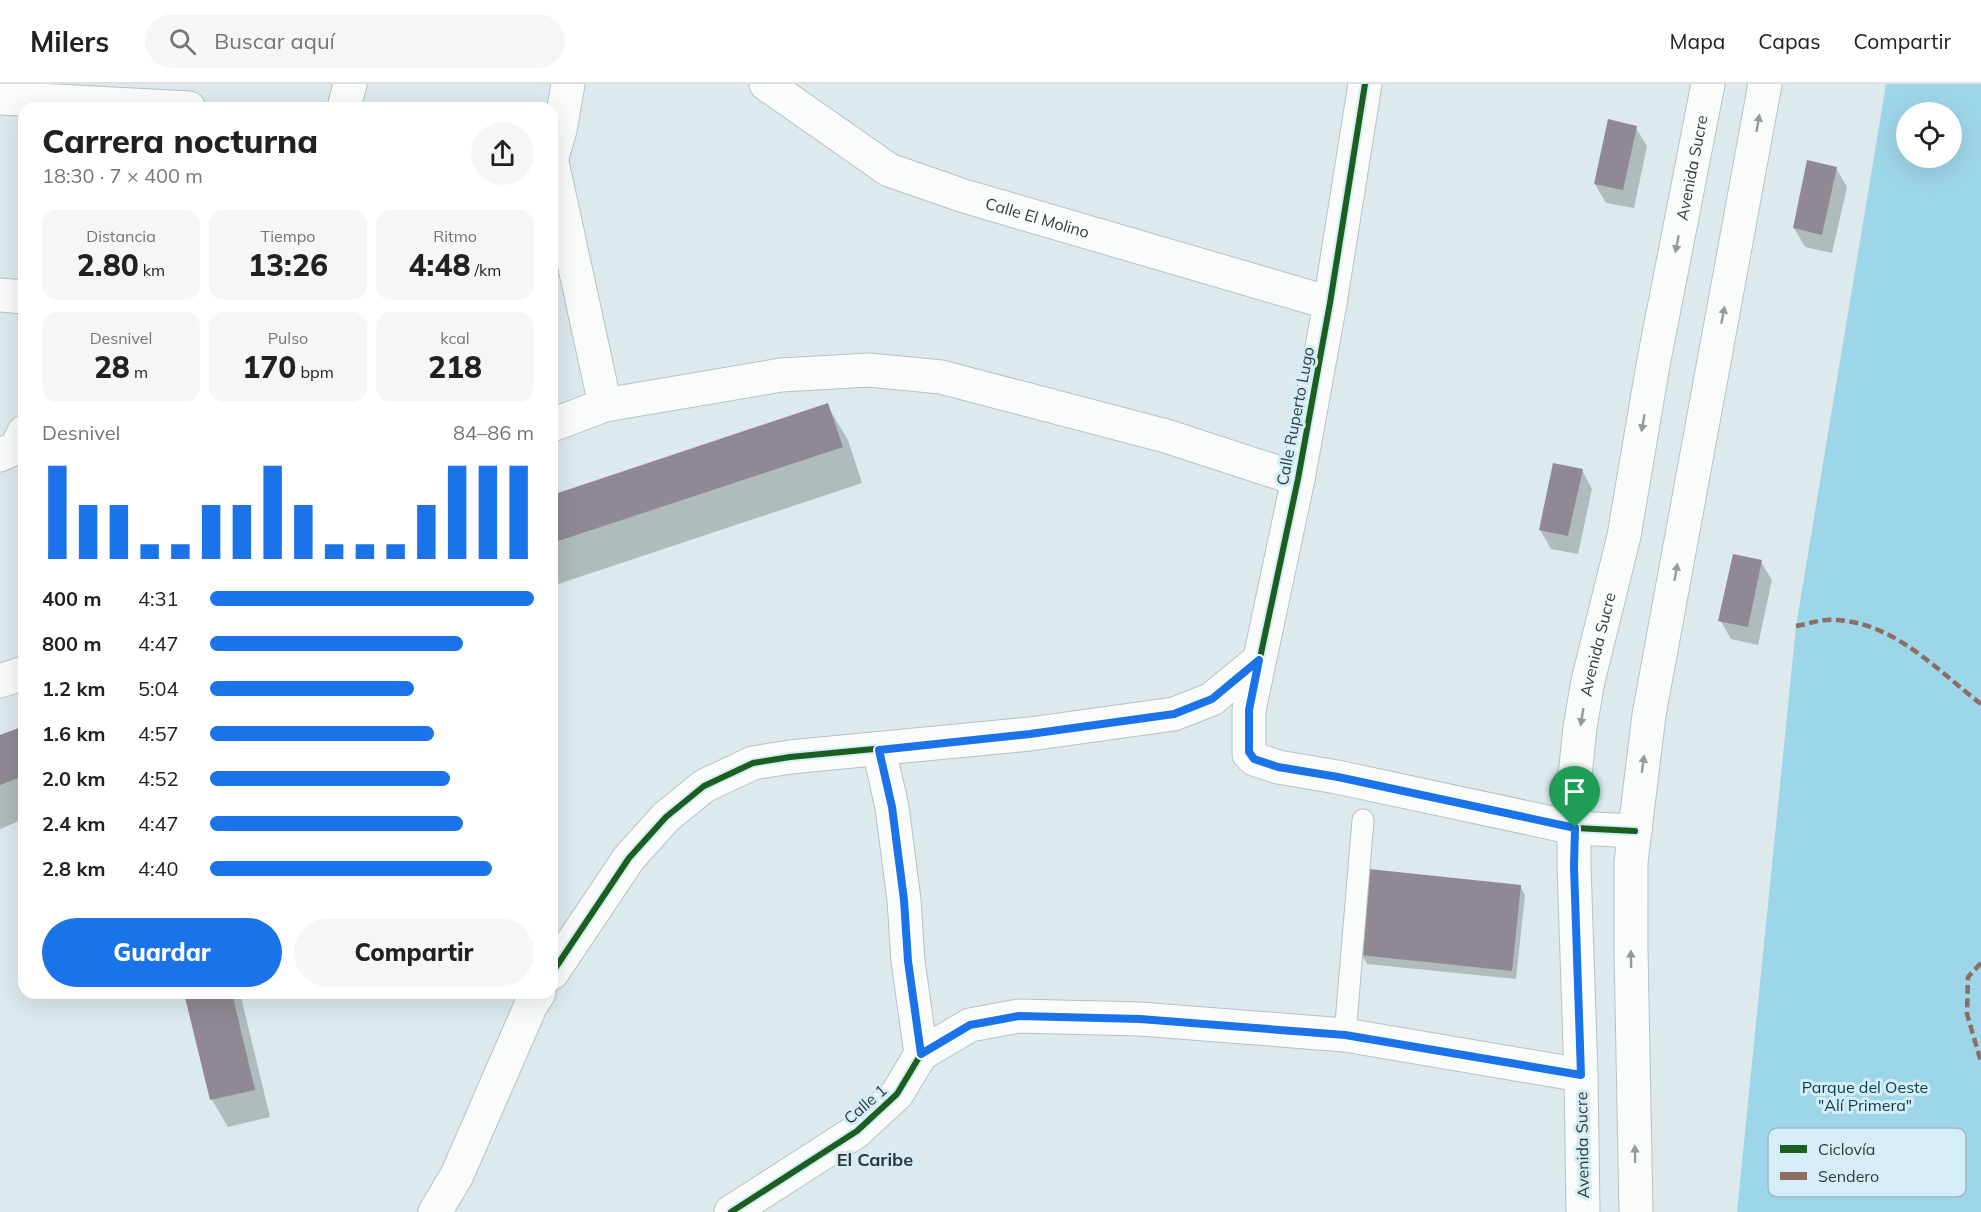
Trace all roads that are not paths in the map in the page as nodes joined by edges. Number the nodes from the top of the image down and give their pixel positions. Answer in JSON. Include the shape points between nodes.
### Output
{"nodes":[{"id":1,"x":350,"y":84,"type":"edge"},
{"id":2,"x":568,"y":84,"type":"edge"},
{"id":3,"x":766,"y":84,"type":"edge"},
{"id":4,"x":1365,"y":84,"type":"edge"},
{"id":5,"x":1708,"y":84,"type":"edge"},
{"id":6,"x":1765,"y":84,"type":"edge"},
{"id":7,"x":0,"y":99,"type":"edge"},
{"id":8,"x":63,"y":102,"type":"edge"},
{"id":9,"x":346,"y":102,"type":"edge"},
{"id":10,"x":558,"y":137,"type":"edge"},
{"id":11,"x":558,"y":190,"type":"edge"},
{"id":12,"x":0,"y":295,"type":"edge"},
{"id":13,"x":18,"y":296,"type":"edge"},
{"id":14,"x":1330,"y":303,"type":"junction"},
{"id":15,"x":605,"y":405,"type":"junction"},
{"id":16,"x":558,"y":423,"type":"edge"},
{"id":17,"x":18,"y":444,"type":"edge"},
{"id":18,"x":0,"y":455,"type":"edge"},
{"id":19,"x":1298,"y":479,"type":"junction"},
{"id":20,"x":1259,"y":660,"type":"junction"},
{"id":21,"x":18,"y":675,"type":"edge"},
{"id":22,"x":0,"y":681,"type":"edge"},
{"id":23,"x":879,"y":750,"type":"junction"},
{"id":24,"x":1363,"y":820,"type":"dead end"},
{"id":25,"x":1575,"y":828,"type":"junction"},
{"id":26,"x":1635,"y":831,"type":"junction"},
{"id":27,"x":558,"y":964,"type":"edge"},
{"id":28,"x":535,"y":999,"type":"edge"},
{"id":29,"x":1345,"y":1035,"type":"junction"},
{"id":30,"x":921,"y":1054,"type":"junction"},
{"id":31,"x":1581,"y":1075,"type":"junction"},
{"id":32,"x":435,"y":1212,"type":"edge"},
{"id":33,"x":731,"y":1212,"type":"edge"},
{"id":34,"x":1582,"y":1212,"type":"edge"},
{"id":35,"x":1636,"y":1212,"type":"edge"}],
"edges":[{"from":1,"to":9,"type":"street"},
{"from":2,"to":10,"type":"street"},
{"from":3,"to":14,"type":"street","name":"Calle El Molino","via":[[889,170],[964,196]]},
{"from":4,"to":14,"type":"street","name":"Calle Ruperto Lugo"},
{"from":5,"to":25,"type":"street","name":"Avenida Sucre","one_way":true,"via":[[1624,536],[1585,698],[1574,786]]},
{"from":26,"to":6,"type":"street","one_way":true,"via":[[1649,715]]},
{"from":7,"to":8,"type":"street"},
{"from":11,"to":15,"type":"street"},
{"from":12,"to":13,"type":"street"},
{"from":14,"to":19,"type":"street","name":"Calle Ruperto Lugo"},
{"from":15,"to":16,"type":"street"},
{"from":15,"to":19,"type":"street","via":[[781,375],[869,370],[941,377],[1166,436]]},
{"from":17,"to":18,"type":"street"},
{"from":19,"to":20,"type":"street","name":"Calle Ruperto Lugo"},
{"from":20,"to":23,"type":"street","via":[[1212,699],[1174,714]]},
{"from":20,"to":25,"type":"street","name":"Calle Ruperto Lugo","via":[[1249,710],[1249,752],[1254,759]]},
{"from":21,"to":22,"type":"street"},
{"from":23,"to":27,"type":"street","via":[[753,764],[704,786],[666,817],[629,858]]},
{"from":23,"to":30,"type":"street","via":[[892,807]]},
{"from":24,"to":29,"type":"lane"},
{"from":25,"to":26,"type":"street"},
{"from":25,"to":31,"type":"street","name":"Avenida Sucre"},
{"from":35,"to":26,"type":"street","one_way":true,"via":[[1631,949]]},
{"from":28,"to":32,"type":"street","via":[[458,1175]]},
{"from":29,"to":30,"type":"street","name":"Calle 1","via":[[1140,1019],[1019,1016],[970,1025]]},
{"from":29,"to":31,"type":"street","name":"Calle 1"},
{"from":30,"to":33,"type":"street","name":"Calle 1","via":[[897,1095],[857,1131]]},
{"from":31,"to":34,"type":"street","name":"Avenida Sucre"}]}
